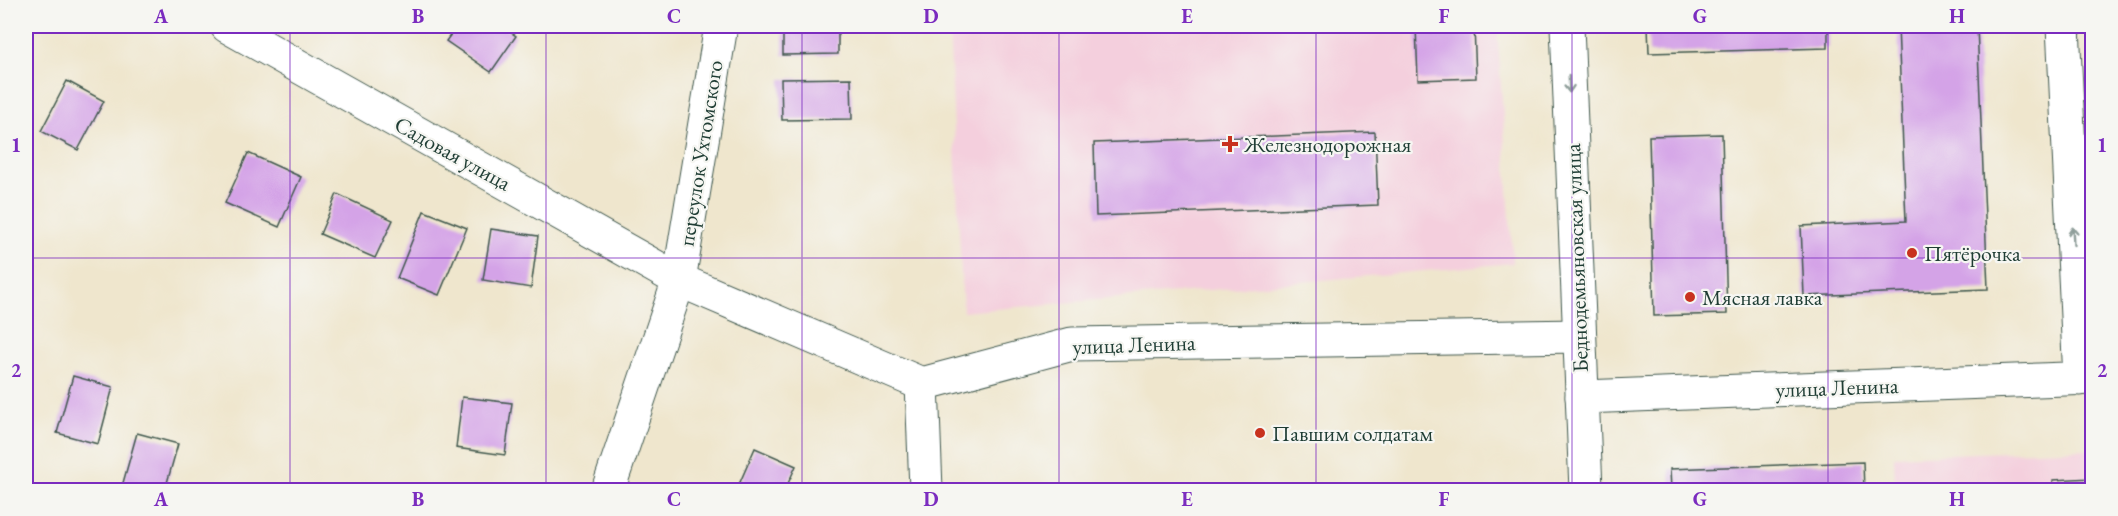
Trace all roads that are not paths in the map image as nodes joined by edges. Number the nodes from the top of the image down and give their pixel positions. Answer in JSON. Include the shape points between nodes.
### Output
{"nodes":[{"id":1,"x":227,"y":26,"type":"edge"},
{"id":2,"x":721,"y":26,"type":"edge"},
{"id":3,"x":1567,"y":26,"type":"edge"},
{"id":4,"x":2063,"y":26,"type":"edge"},
{"id":5,"x":679,"y":280,"type":"junction"},
{"id":6,"x":1579,"y":336,"type":"junction"},
{"id":7,"x":2086,"y":378,"type":"edge"},
{"id":8,"x":922,"y":384,"type":"junction"},
{"id":9,"x":1582,"y":397,"type":"junction"},
{"id":10,"x":608,"y":490,"type":"edge"},
{"id":11,"x":926,"y":490,"type":"edge"},
{"id":12,"x":1586,"y":490,"type":"edge"}],
"edges":[{"from":1,"to":5,"type":"street","name":"Садовая улица"},
{"from":2,"to":5,"type":"street","name":"переулок Ухтомского"},
{"from":3,"to":6,"type":"street","name":"Беднодемьяновская улица","one_way":true},
{"from":7,"to":4,"type":"street","one_way":true},
{"from":5,"to":8,"type":"street"},
{"from":5,"to":10,"type":"street","name":"переулок Ухтомского"},
{"from":6,"to":8,"type":"street","name":"улица Ленина","via":[[1072,344]]},
{"from":6,"to":9,"type":"street","name":"Беднодемьяновская улица"},
{"from":7,"to":9,"type":"street","name":"улица Ленина"},
{"from":8,"to":11,"type":"street"},
{"from":9,"to":12,"type":"street","name":"Беднодемьяновская улица"}]}
